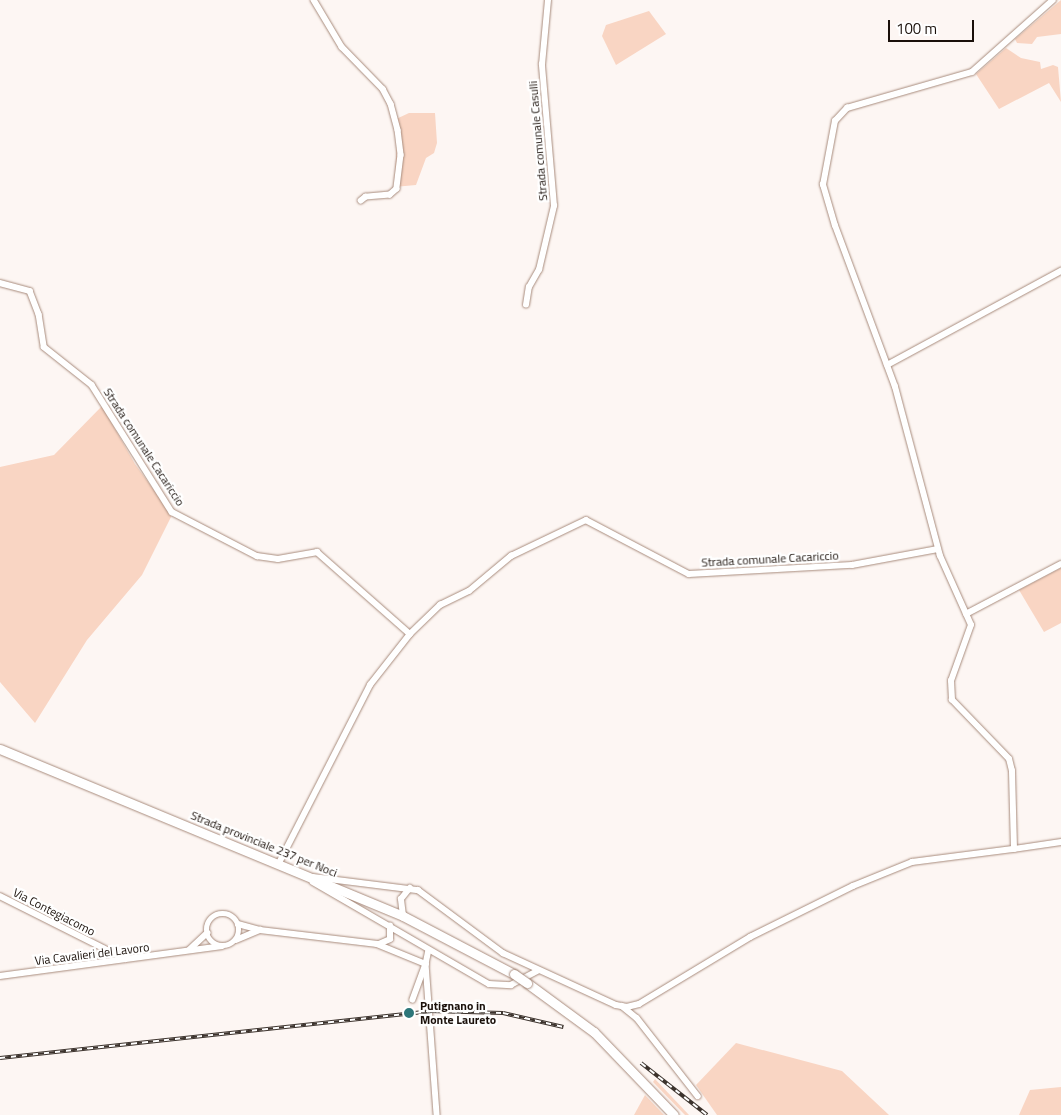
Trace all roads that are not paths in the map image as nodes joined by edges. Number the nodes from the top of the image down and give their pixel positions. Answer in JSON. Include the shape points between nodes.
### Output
{"nodes":[{"id":1,"x":314,"y":0,"type":"edge"},
{"id":2,"x":548,"y":0,"type":"edge"},
{"id":3,"x":1053,"y":0,"type":"edge"},
{"id":4,"x":361,"y":201,"type":"dead end"},
{"id":5,"x":1061,"y":271,"type":"edge"},
{"id":6,"x":0,"y":284,"type":"edge"},
{"id":7,"x":526,"y":305,"type":"dead end"},
{"id":8,"x":887,"y":365,"type":"junction"},
{"id":9,"x":938,"y":549,"type":"junction"},
{"id":10,"x":1061,"y":564,"type":"edge"},
{"id":11,"x":966,"y":614,"type":"junction"},
{"id":12,"x":410,"y":634,"type":"junction"},
{"id":13,"x":0,"y":749,"type":"edge"},
{"id":14,"x":1061,"y":842,"type":"edge"},
{"id":15,"x":1014,"y":849,"type":"junction"},
{"id":16,"x":279,"y":863,"type":"junction"},
{"id":17,"x":297,"y":870,"type":"junction"},
{"id":18,"x":313,"y":877,"type":"junction"},
{"id":19,"x":410,"y":888,"type":"junction"},
{"id":20,"x":0,"y":896,"type":"edge"},
{"id":21,"x":403,"y":916,"type":"junction"},
{"id":22,"x":238,"y":924,"type":"junction"},
{"id":23,"x":390,"y":926,"type":"junction"},
{"id":24,"x":260,"y":930,"type":"junction"},
{"id":25,"x":207,"y":932,"type":"junction"},
{"id":26,"x":236,"y":940,"type":"junction"},
{"id":27,"x":377,"y":944,"type":"junction"},
{"id":28,"x":222,"y":946,"type":"junction"},
{"id":29,"x":429,"y":950,"type":"junction"},
{"id":30,"x":186,"y":952,"type":"junction"},
{"id":31,"x":126,"y":960,"type":"junction"},
{"id":32,"x":426,"y":964,"type":"junction"},
{"id":33,"x":537,"y":971,"type":"junction"},
{"id":34,"x":0,"y":976,"type":"edge"},
{"id":35,"x":413,"y":1000,"type":"dead end"},
{"id":36,"x":622,"y":1006,"type":"junction"},
{"id":37,"x":698,"y":1096,"type":"dead end"},
{"id":38,"x":438,"y":1115,"type":"edge"},
{"id":39,"x":674,"y":1115,"type":"edge"}],
"edges":[{"from":1,"to":4,"type":"street","via":[[342,46],[383,89],[398,130],[401,155],[397,188],[390,195],[366,197]]},
{"from":2,"to":7,"type":"street","name":"Strada comunale Casulli","via":[[542,66],[554,206],[539,270],[529,287]]},
{"from":3,"to":8,"type":"street","via":[[972,72],[847,108],[835,121],[824,185],[835,226]]},
{"from":5,"to":8,"type":"street"},
{"from":6,"to":12,"type":"street","name":"Strada comunale Cacariccio","via":[[30,291],[39,314],[44,347],[92,386],[172,512],[257,556],[278,559],[295,553],[317,552]]},
{"from":8,"to":9,"type":"street"},
{"from":9,"to":11,"type":"street"},
{"from":9,"to":12,"type":"street","name":"Strada comunale Cacariccio","via":[[852,565],[688,574],[586,520],[511,556],[469,591],[440,605]]},
{"from":10,"to":11,"type":"street"},
{"from":11,"to":15,"type":"street","via":[[970,625],[951,681],[952,700],[1009,760]]},
{"from":12,"to":16,"type":"street","name":"Strada comunale Cacariccio","via":[[370,685]]},
{"from":13,"to":16,"type":"main road","name":"Strada provinciale 237 per Noci"},
{"from":14,"to":15,"type":"street"},
{"from":15,"to":36,"type":"street","via":[[912,862],[853,886],[750,937],[639,1004]]},
{"from":16,"to":17,"type":"main road","name":"Strada provinciale 237 per Noci"},
{"from":17,"to":18,"type":"main road","name":"Strada provinciale 237 per Noci"},
{"from":17,"to":23,"type":"street"},
{"from":18,"to":19,"type":"street"},
{"from":18,"to":21,"type":"main road","name":"Strada provinciale 237 per Noci"},
{"from":19,"to":21,"type":"street","via":[[401,899]]},
{"from":19,"to":33,"type":"street","via":[[426,893],[503,953]]},
{"from":20,"to":31,"type":"street","name":"Via Contegiacomo"},
{"from":21,"to":39,"type":"main road","name":"Strada provinciale 237 per Noci","bridge":true,"via":[[514,974],[594,1032]]},
{"from":22,"to":24,"type":"street"},
{"from":22,"to":25,"type":"street","via":[[227,914],[216,915],[208,922]]},
{"from":22,"to":26,"type":"street"},
{"from":23,"to":27,"type":"street","via":[[390,939]]},
{"from":23,"to":29,"type":"street"},
{"from":24,"to":26,"type":"street","name":"Via Cavalieri del Lavoro"},
{"from":24,"to":27,"type":"street"},
{"from":25,"to":28,"type":"street","via":[[212,942]]},
{"from":25,"to":30,"type":"street","via":[[195,948]]},
{"from":26,"to":28,"type":"street","name":"Via Cavalieri del Lavoro"},
{"from":27,"to":32,"type":"street"},
{"from":28,"to":30,"type":"street","name":"Via Cavalieri del Lavoro"},
{"from":29,"to":32,"type":"street"},
{"from":29,"to":33,"type":"street","via":[[489,984],[502,987]]},
{"from":30,"to":31,"type":"street","name":"Via Cavalieri del Lavoro"},
{"from":31,"to":34,"type":"street","name":"Via Cavalieri del Lavoro"},
{"from":32,"to":35,"type":"street"},
{"from":32,"to":38,"type":"street"},
{"from":33,"to":36,"type":"street"},
{"from":36,"to":37,"type":"street","via":[[637,1018]]}]}
